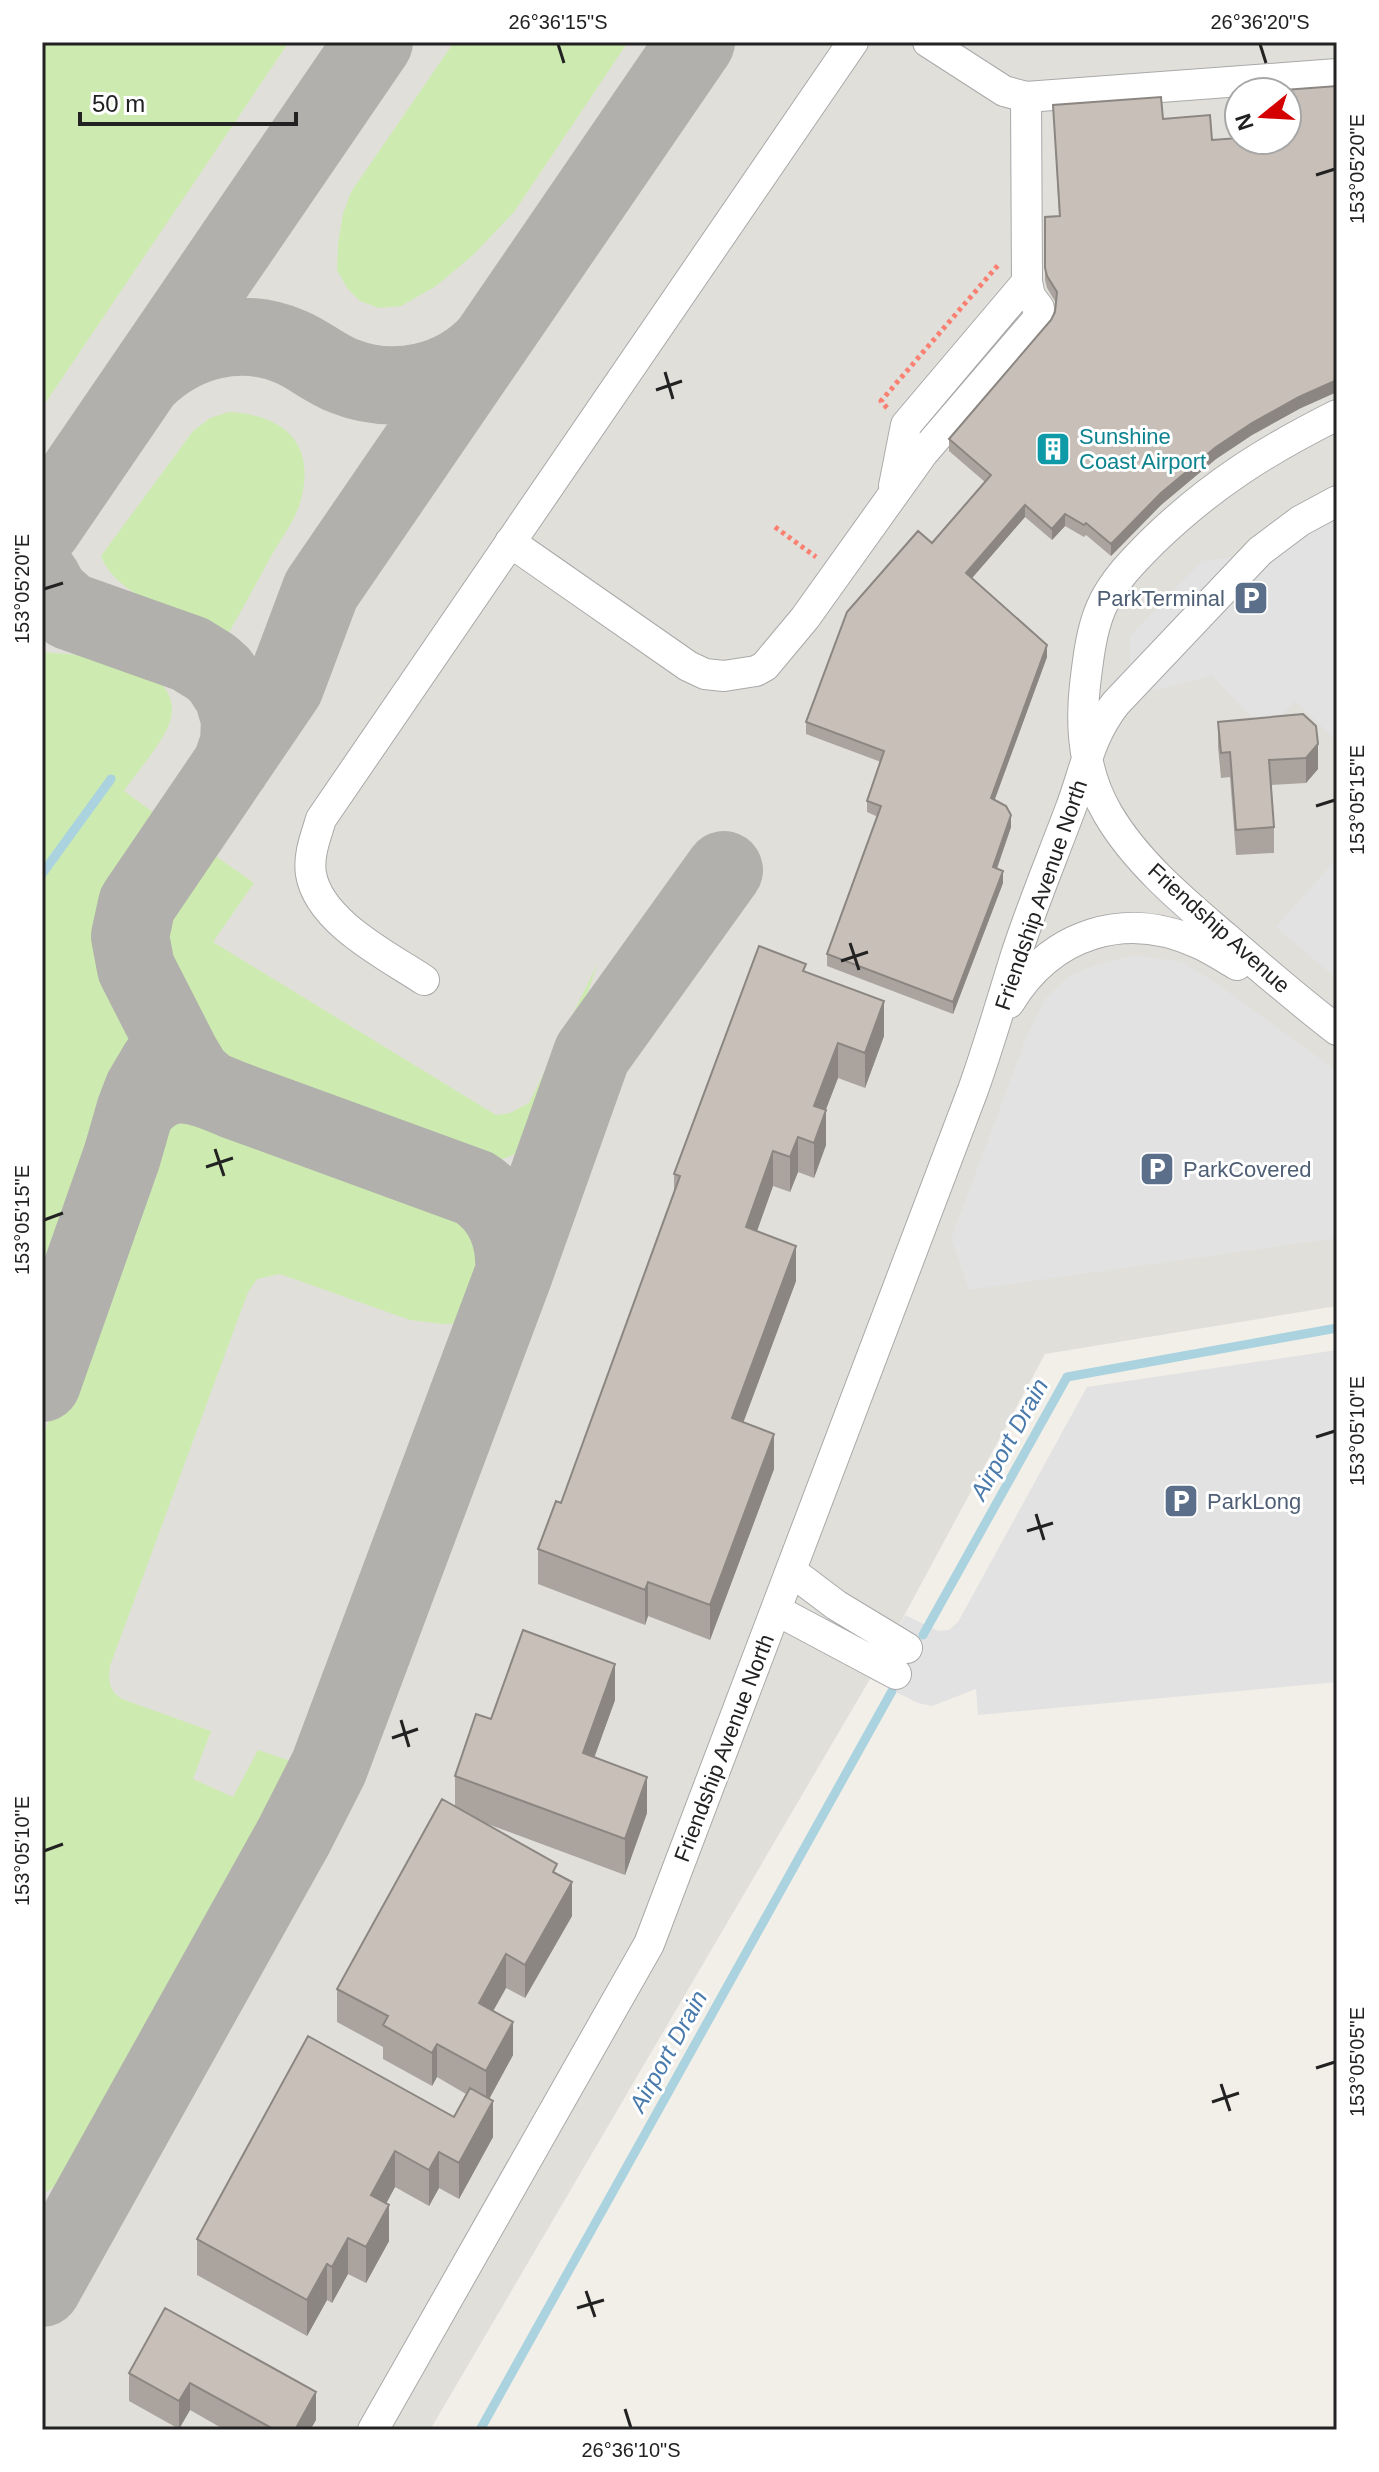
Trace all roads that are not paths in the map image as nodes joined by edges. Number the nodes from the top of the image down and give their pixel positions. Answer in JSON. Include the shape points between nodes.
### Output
{"nodes":[{"id":1,"x":853,"y":42,"type":"edge"},
{"id":2,"x":928,"y":42,"type":"edge"},
{"id":3,"x":1337,"y":74,"type":"edge"},
{"id":4,"x":1026,"y":97,"type":"junction"},
{"id":5,"x":1337,"y":415,"type":"edge"},
{"id":6,"x":1337,"y":501,"type":"edge"},
{"id":7,"x":510,"y":542,"type":"junction"},
{"id":8,"x":1087,"y":760,"type":"junction"},
{"id":9,"x":424,"y":980,"type":"dead end"},
{"id":10,"x":1297,"y":999,"type":"junction"},
{"id":11,"x":995,"y":1029,"type":"junction"},
{"id":12,"x":1337,"y":1030,"type":"edge"},
{"id":13,"x":791,"y":1571,"type":"junction"},
{"id":14,"x":776,"y":1610,"type":"junction"},
{"id":15,"x":373,"y":2430,"type":"edge"}],
"edges":[{"from":1,"to":7,"type":"street"},
{"from":2,"to":4,"type":"street","via":[[1004,91]]},
{"from":3,"to":4,"type":"street"},
{"from":4,"to":7,"type":"street","via":[[1027,282],[906,425],[892,496],[765,666],[724,676],[688,666]]},
{"from":5,"to":8,"type":"street","name":"Friendship Avenue","via":[[1290,438],[1210,490],[1117,580],[1101,608],[1086,676]]},
{"from":6,"to":8,"type":"street","name":"Friendship Avenue North","via":[[1279,535],[1232,580],[1116,703],[1101,722]]},
{"from":7,"to":9,"type":"street","via":[[321,819],[311,851],[311,875],[323,902],[357,935]]},
{"from":8,"to":10,"type":"street","name":"Friendship Avenue","via":[[1106,812],[1145,862]]},
{"from":8,"to":11,"type":"street","name":"Friendship Avenue North"},
{"from":10,"to":11,"type":"street","name":"Friendship Avenue North","via":[[1199,944],[1137,928],[1114,929],[1092,933],[1045,959],[1011,999]]},
{"from":10,"to":12,"type":"street"},
{"from":11,"to":13,"type":"street","name":"Friendship Avenue North"},
{"from":13,"to":14,"type":"street","name":"Friendship Avenue North"},
{"from":13,"to":14,"type":"street","via":[[901,1661]]},
{"from":14,"to":15,"type":"street","name":"Friendship Avenue North","via":[[649,1944]]}]}
